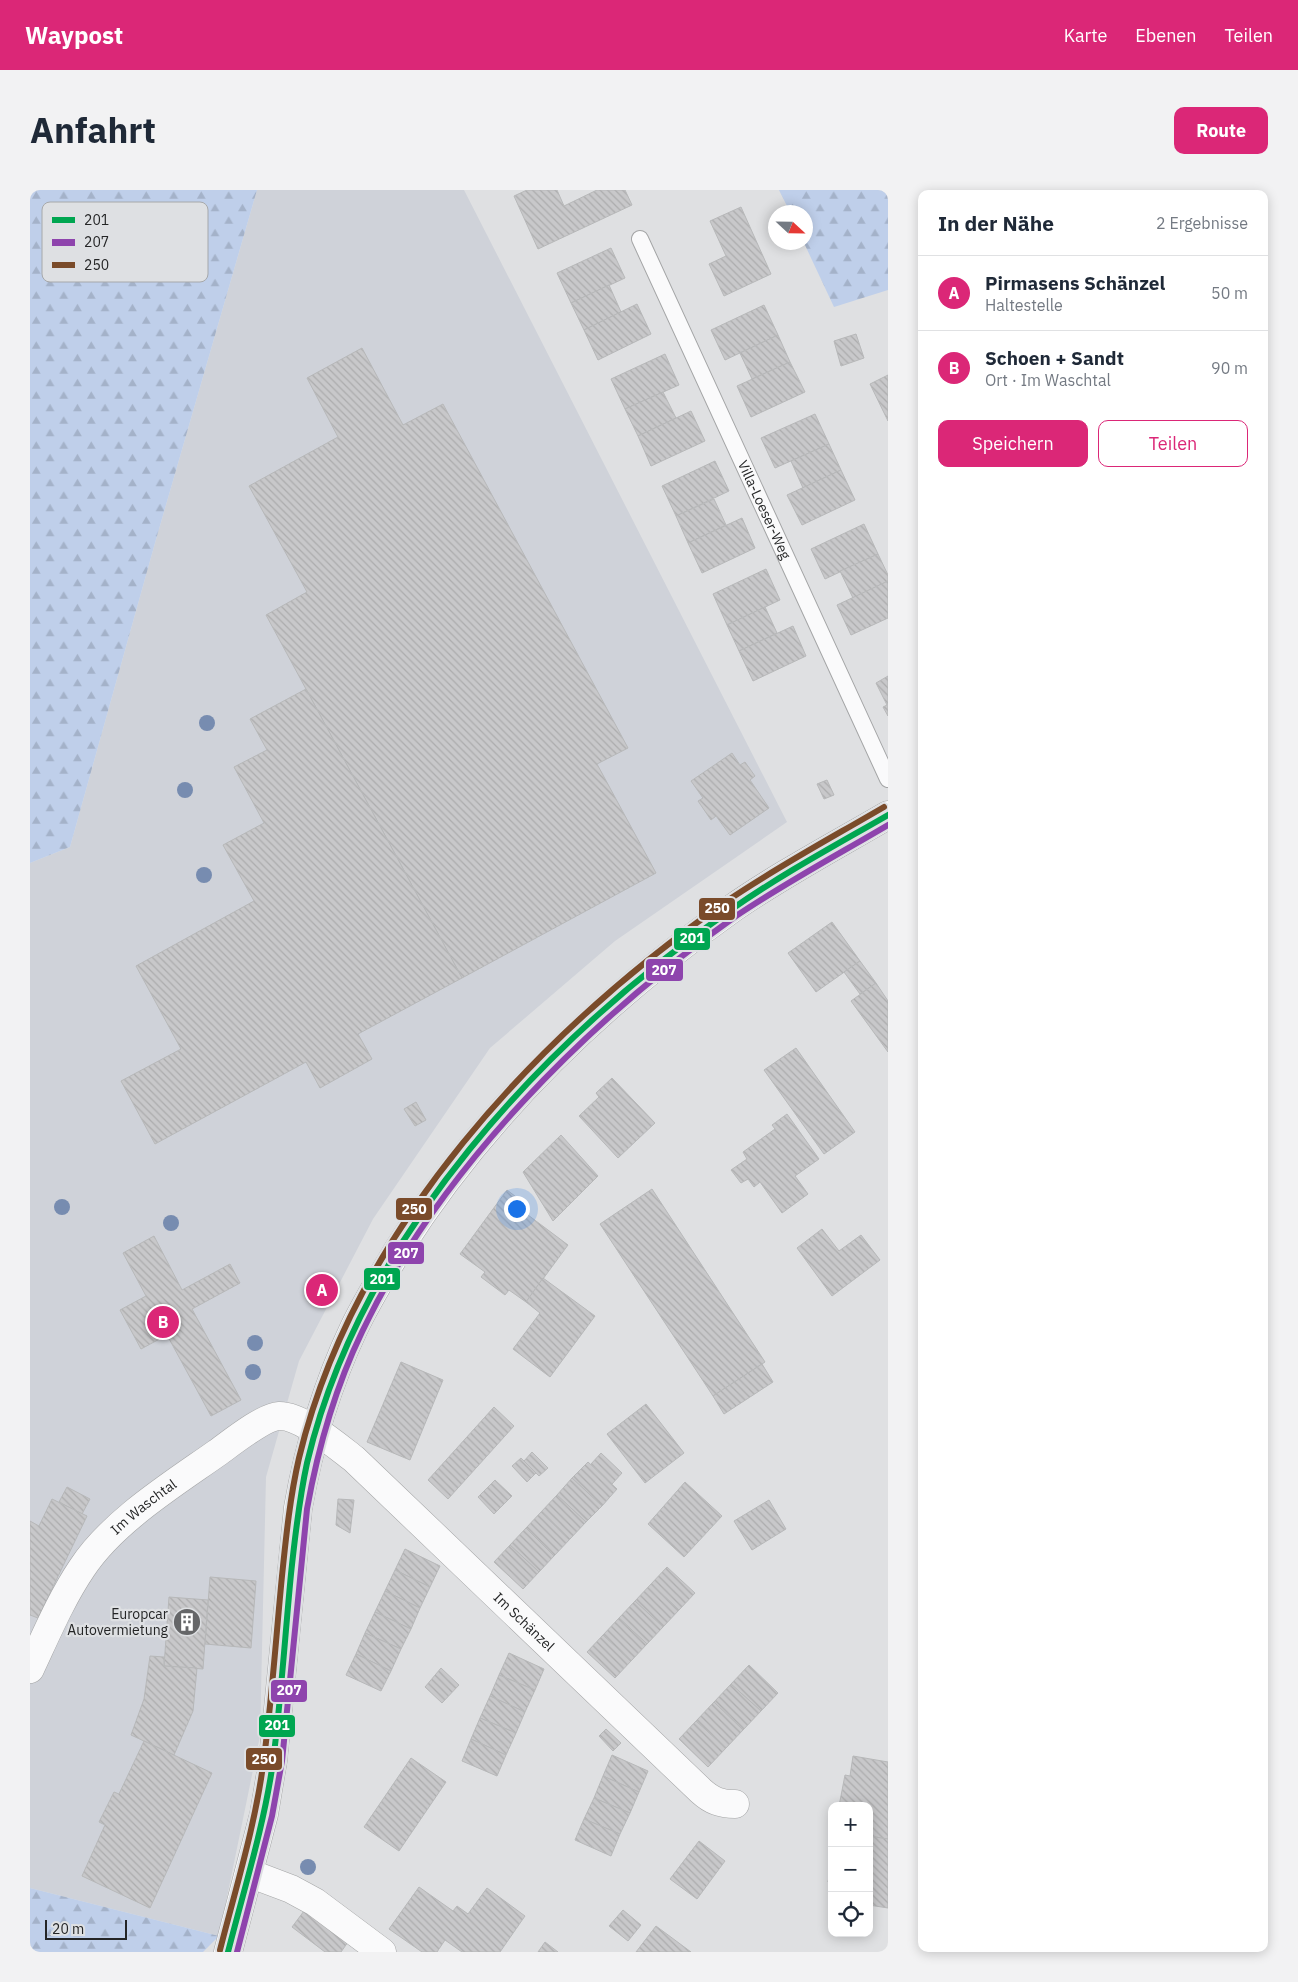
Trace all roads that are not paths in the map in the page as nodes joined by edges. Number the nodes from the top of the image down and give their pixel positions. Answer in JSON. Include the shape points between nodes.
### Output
{"nodes":[{"id":1,"x":640,"y":239,"type":"dead end"},
{"id":2,"x":888,"y":779,"type":"edge"},
{"id":3,"x":888,"y":815,"type":"edge"},
{"id":4,"x":315,"y":1430,"type":"junction"},
{"id":5,"x":30,"y":1669,"type":"edge"},
{"id":6,"x":735,"y":1804,"type":"dead end"},
{"id":7,"x":248,"y":1873,"type":"junction"},
{"id":8,"x":235,"y":1949,"type":"edge"},
{"id":9,"x":382,"y":1952,"type":"edge"}],
"edges":[{"from":1,"to":2,"type":"lane","name":"Villa-Loeser-Weg"},
{"from":3,"to":4,"type":"main road","via":[[732,909],[664,959],[602,1011],[540,1072],[455,1168],[412,1228],[354,1326]]},
{"from":4,"to":5,"type":"main road","name":"Im Waschtal","via":[[279,1416],[262,1423],[177,1481],[114,1531],[83,1566]]},
{"from":4,"to":6,"type":"main road","name":"Im Schänzel","via":[[354,1459],[701,1791],[712,1800]]},
{"from":4,"to":7,"type":"main road","via":[[298,1508],[264,1814]]},
{"from":7,"to":8,"type":"main road"},
{"from":7,"to":9,"type":"main road","via":[[315,1902]]}]}
